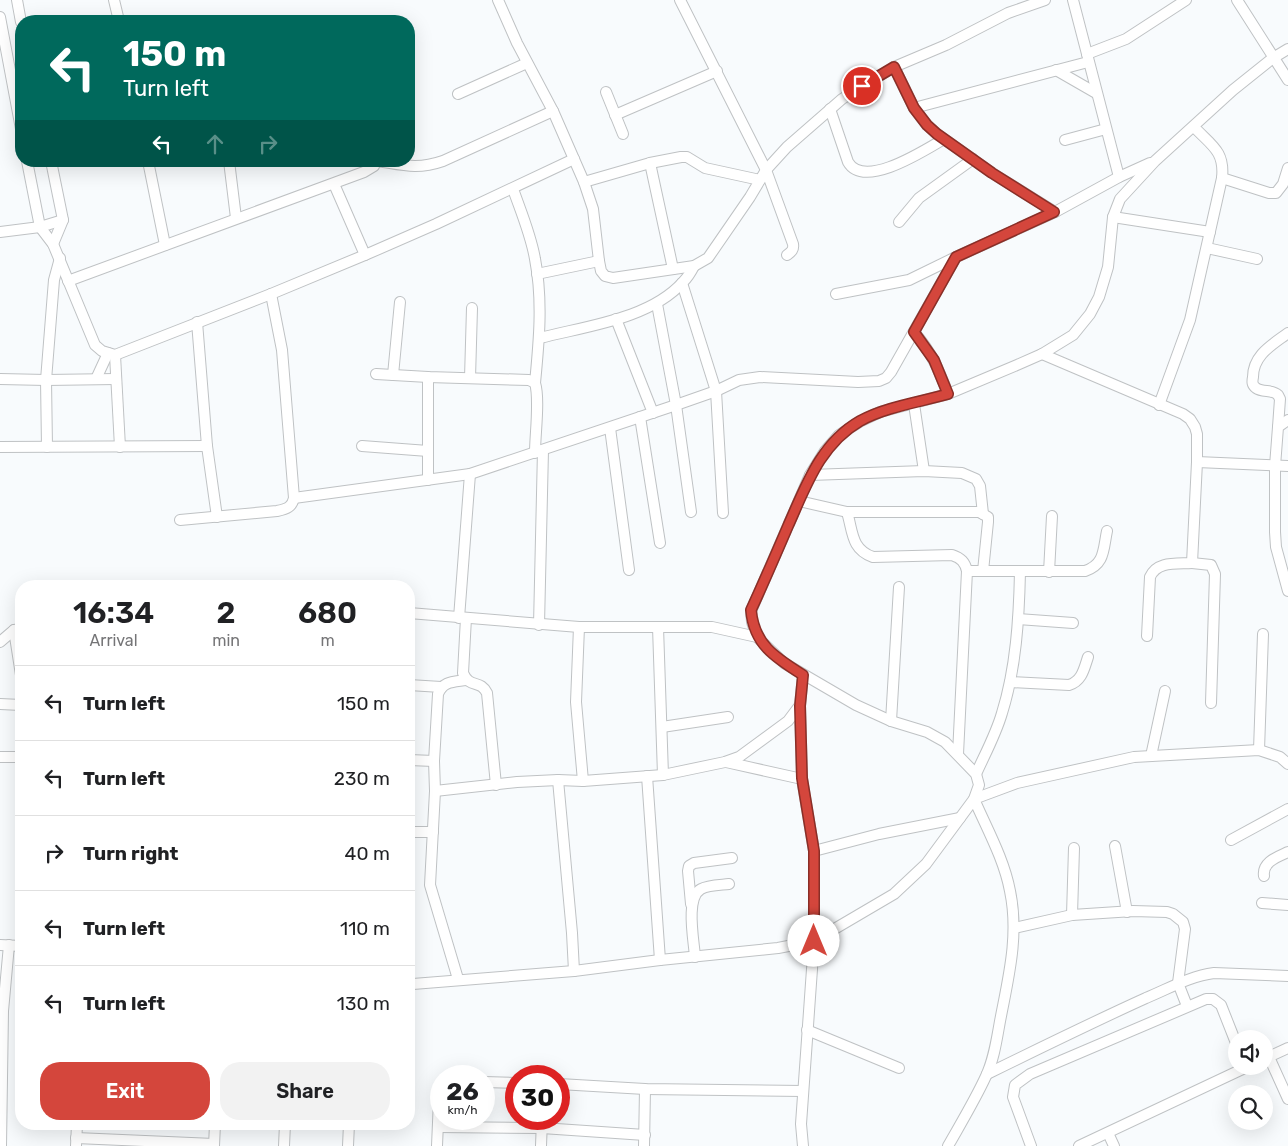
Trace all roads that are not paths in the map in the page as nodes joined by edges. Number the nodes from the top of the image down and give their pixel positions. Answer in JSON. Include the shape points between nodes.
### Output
{"nodes":[{"id":1,"x":16,"y":0,"type":"edge"},
{"id":2,"x":114,"y":0,"type":"edge"},
{"id":3,"x":498,"y":0,"type":"edge"},
{"id":4,"x":680,"y":0,"type":"edge"},
{"id":5,"x":1045,"y":0,"type":"edge"},
{"id":6,"x":1073,"y":0,"type":"edge"},
{"id":7,"x":1186,"y":0,"type":"edge"},
{"id":8,"x":1237,"y":0,"type":"edge"},
{"id":9,"x":19,"y":15,"type":"edge"},
{"id":10,"x":117,"y":15,"type":"edge"},
{"id":11,"x":0,"y":16,"type":"edge"},
{"id":12,"x":1288,"y":49,"type":"edge"},
{"id":13,"x":1088,"y":58,"type":"junction"},
{"id":14,"x":1273,"y":58,"type":"junction"},
{"id":15,"x":528,"y":63,"type":"junction"},
{"id":16,"x":894,"y":67,"type":"junction"},
{"id":17,"x":1056,"y":70,"type":"junction"},
{"id":18,"x":717,"y":71,"type":"junction"},
{"id":19,"x":1288,"y":80,"type":"edge"},
{"id":20,"x":606,"y":92,"type":"dead end"},
{"id":21,"x":1096,"y":93,"type":"junction"},
{"id":22,"x":458,"y":94,"type":"dead end"},
{"id":23,"x":15,"y":97,"type":"edge"},
{"id":24,"x":914,"y":108,"type":"junction"},
{"id":25,"x":830,"y":109,"type":"junction"},
{"id":26,"x":554,"y":111,"type":"junction"},
{"id":27,"x":616,"y":115,"type":"junction"},
{"id":28,"x":1194,"y":127,"type":"junction"},
{"id":29,"x":1106,"y":129,"type":"junction"},
{"id":30,"x":623,"y":134,"type":"dead end"},
{"id":31,"x":944,"y":139,"type":"junction"},
{"id":32,"x":1065,"y":140,"type":"dead end"},
{"id":33,"x":574,"y":159,"type":"junction"},
{"id":34,"x":973,"y":159,"type":"junction"},
{"id":35,"x":1155,"y":161,"type":"junction"},
{"id":36,"x":650,"y":163,"type":"junction"},
{"id":37,"x":28,"y":167,"type":"edge"},
{"id":38,"x":52,"y":167,"type":"edge"},
{"id":39,"x":149,"y":167,"type":"edge"},
{"id":40,"x":230,"y":167,"type":"edge"},
{"id":41,"x":372,"y":167,"type":"edge"},
{"id":42,"x":415,"y":167,"type":"edge"},
{"id":43,"x":1288,"y":168,"type":"edge"},
{"id":44,"x":766,"y":170,"type":"junction"},
{"id":45,"x":1119,"y":177,"type":"junction"},
{"id":46,"x":1222,"y":178,"type":"junction"},
{"id":47,"x":760,"y":180,"type":"junction"},
{"id":48,"x":584,"y":182,"type":"junction"},
{"id":49,"x":334,"y":184,"type":"junction"},
{"id":50,"x":513,"y":189,"type":"junction"},
{"id":51,"x":1054,"y":212,"type":"junction"},
{"id":52,"x":1114,"y":217,"type":"junction"},
{"id":53,"x":236,"y":218,"type":"junction"},
{"id":54,"x":63,"y":220,"type":"junction"},
{"id":55,"x":899,"y":222,"type":"dead end"},
{"id":56,"x":40,"y":227,"type":"junction"},
{"id":57,"x":0,"y":232,"type":"edge"},
{"id":58,"x":1210,"y":232,"type":"junction"},
{"id":59,"x":53,"y":244,"type":"junction"},
{"id":60,"x":165,"y":245,"type":"junction"},
{"id":61,"x":1206,"y":248,"type":"junction"},
{"id":62,"x":365,"y":255,"type":"junction"},
{"id":63,"x":787,"y":255,"type":"dead end"},
{"id":64,"x":956,"y":257,"type":"junction"},
{"id":65,"x":60,"y":258,"type":"junction"},
{"id":66,"x":1257,"y":259,"type":"dead end"},
{"id":67,"x":599,"y":261,"type":"junction"},
{"id":68,"x":694,"y":266,"type":"junction"},
{"id":69,"x":673,"y":269,"type":"junction"},
{"id":70,"x":537,"y":274,"type":"junction"},
{"id":71,"x":68,"y":280,"type":"junction"},
{"id":72,"x":682,"y":283,"type":"junction"},
{"id":73,"x":271,"y":294,"type":"junction"},
{"id":74,"x":836,"y":294,"type":"dead end"},
{"id":75,"x":400,"y":302,"type":"dead end"},
{"id":76,"x":657,"y":304,"type":"junction"},
{"id":77,"x":472,"y":308,"type":"dead end"},
{"id":78,"x":616,"y":319,"type":"junction"},
{"id":79,"x":198,"y":322,"type":"junction"},
{"id":80,"x":914,"y":332,"type":"junction"},
{"id":81,"x":1288,"y":333,"type":"edge"},
{"id":82,"x":540,"y":338,"type":"junction"},
{"id":83,"x":111,"y":354,"type":"junction"},
{"id":84,"x":1042,"y":354,"type":"junction"},
{"id":85,"x":376,"y":374,"type":"dead end"},
{"id":86,"x":393,"y":375,"type":"junction"},
{"id":87,"x":428,"y":377,"type":"junction"},
{"id":88,"x":470,"y":378,"type":"junction"},
{"id":89,"x":0,"y":379,"type":"edge"},
{"id":90,"x":96,"y":379,"type":"junction"},
{"id":91,"x":116,"y":379,"type":"junction"},
{"id":92,"x":46,"y":380,"type":"junction"},
{"id":93,"x":536,"y":383,"type":"junction"},
{"id":94,"x":716,"y":390,"type":"junction"},
{"id":95,"x":948,"y":394,"type":"junction"},
{"id":96,"x":914,"y":404,"type":"junction"},
{"id":97,"x":1159,"y":404,"type":"junction"},
{"id":98,"x":676,"y":405,"type":"junction"},
{"id":99,"x":653,"y":413,"type":"junction"},
{"id":100,"x":640,"y":418,"type":"junction"},
{"id":101,"x":1288,"y":420,"type":"edge"},
{"id":102,"x":1278,"y":427,"type":"junction"},
{"id":103,"x":610,"y":428,"type":"junction"},
{"id":104,"x":207,"y":446,"type":"junction"},
{"id":105,"x":362,"y":446,"type":"dead end"},
{"id":106,"x":0,"y":447,"type":"edge"},
{"id":107,"x":47,"y":447,"type":"junction"},
{"id":108,"x":120,"y":447,"type":"junction"},
{"id":109,"x":428,"y":451,"type":"junction"},
{"id":110,"x":539,"y":452,"type":"junction"},
{"id":111,"x":1197,"y":462,"type":"junction"},
{"id":112,"x":1275,"y":466,"type":"junction"},
{"id":113,"x":1288,"y":466,"type":"edge"},
{"id":114,"x":924,"y":471,"type":"junction"},
{"id":115,"x":470,"y":474,"type":"junction"},
{"id":116,"x":810,"y":476,"type":"junction"},
{"id":117,"x":428,"y":480,"type":"junction"},
{"id":118,"x":294,"y":498,"type":"junction"},
{"id":119,"x":799,"y":500,"type":"junction"},
{"id":120,"x":691,"y":512,"type":"dead end"},
{"id":121,"x":847,"y":512,"type":"junction"},
{"id":122,"x":723,"y":513,"type":"dead end"},
{"id":123,"x":983,"y":514,"type":"junction"},
{"id":124,"x":1052,"y":516,"type":"dead end"},
{"id":125,"x":217,"y":517,"type":"junction"},
{"id":126,"x":180,"y":520,"type":"dead end"},
{"id":127,"x":1107,"y":531,"type":"dead end"},
{"id":128,"x":660,"y":543,"type":"dead end"},
{"id":129,"x":1192,"y":563,"type":"junction"},
{"id":130,"x":629,"y":570,"type":"dead end"},
{"id":131,"x":967,"y":571,"type":"junction"},
{"id":132,"x":983,"y":571,"type":"junction"},
{"id":133,"x":1020,"y":572,"type":"junction"},
{"id":134,"x":1048,"y":572,"type":"junction"},
{"id":135,"x":899,"y":587,"type":"dead end"},
{"id":136,"x":1288,"y":591,"type":"edge"},
{"id":137,"x":415,"y":614,"type":"edge"},
{"id":138,"x":462,"y":618,"type":"junction"},
{"id":139,"x":1018,"y":619,"type":"junction"},
{"id":140,"x":1073,"y":622,"type":"dead end"},
{"id":141,"x":539,"y":624,"type":"junction"},
{"id":142,"x":579,"y":627,"type":"junction"},
{"id":143,"x":658,"y":627,"type":"junction"},
{"id":144,"x":15,"y":632,"type":"edge"},
{"id":145,"x":1263,"y":634,"type":"dead end"},
{"id":146,"x":1147,"y":636,"type":"dead end"},
{"id":147,"x":757,"y":637,"type":"junction"},
{"id":148,"x":0,"y":642,"type":"edge"},
{"id":149,"x":1088,"y":657,"type":"dead end"},
{"id":150,"x":803,"y":675,"type":"junction"},
{"id":151,"x":466,"y":680,"type":"junction"},
{"id":152,"x":1010,"y":682,"type":"junction"},
{"id":153,"x":415,"y":685,"type":"edge"},
{"id":154,"x":441,"y":687,"type":"junction"},
{"id":155,"x":1165,"y":691,"type":"dead end"},
{"id":156,"x":1211,"y":702,"type":"dead end"},
{"id":157,"x":0,"y":704,"type":"edge"},
{"id":158,"x":15,"y":705,"type":"edge"},
{"id":159,"x":800,"y":706,"type":"junction"},
{"id":160,"x":728,"y":717,"type":"dead end"},
{"id":161,"x":891,"y":721,"type":"junction"},
{"id":162,"x":662,"y":727,"type":"junction"},
{"id":163,"x":1259,"y":750,"type":"junction"},
{"id":164,"x":958,"y":754,"type":"junction"},
{"id":165,"x":1151,"y":756,"type":"junction"},
{"id":166,"x":0,"y":757,"type":"edge"},
{"id":167,"x":15,"y":757,"type":"edge"},
{"id":168,"x":415,"y":760,"type":"edge"},
{"id":169,"x":434,"y":761,"type":"junction"},
{"id":170,"x":725,"y":762,"type":"junction"},
{"id":171,"x":1288,"y":764,"type":"edge"},
{"id":172,"x":976,"y":774,"type":"junction"},
{"id":173,"x":663,"y":775,"type":"junction"},
{"id":174,"x":647,"y":776,"type":"junction"},
{"id":175,"x":802,"y":778,"type":"junction"},
{"id":176,"x":558,"y":780,"type":"junction"},
{"id":177,"x":582,"y":781,"type":"junction"},
{"id":178,"x":496,"y":785,"type":"junction"},
{"id":179,"x":435,"y":791,"type":"junction"},
{"id":180,"x":974,"y":799,"type":"junction"},
{"id":181,"x":1288,"y":809,"type":"edge"},
{"id":182,"x":960,"y":818,"type":"junction"},
{"id":183,"x":415,"y":832,"type":"edge"},
{"id":184,"x":433,"y":832,"type":"junction"},
{"id":185,"x":1231,"y":840,"type":"dead end"},
{"id":186,"x":1115,"y":846,"type":"dead end"},
{"id":187,"x":1074,"y":848,"type":"dead end"},
{"id":188,"x":814,"y":851,"type":"junction"},
{"id":189,"x":1288,"y":852,"type":"edge"},
{"id":190,"x":732,"y":858,"type":"dead end"},
{"id":191,"x":1264,"y":876,"type":"dead end"},
{"id":192,"x":729,"y":884,"type":"dead end"},
{"id":193,"x":1262,"y":903,"type":"dead end"},
{"id":194,"x":691,"y":904,"type":"junction"},
{"id":195,"x":1288,"y":906,"type":"edge"},
{"id":196,"x":1127,"y":912,"type":"junction"},
{"id":197,"x":1072,"y":915,"type":"junction"},
{"id":198,"x":1014,"y":928,"type":"junction"},
{"id":199,"x":814,"y":941,"type":"junction"},
{"id":200,"x":4,"y":945,"type":"edge"},
{"id":201,"x":695,"y":957,"type":"junction"},
{"id":202,"x":660,"y":960,"type":"junction"},
{"id":203,"x":574,"y":972,"type":"junction"},
{"id":204,"x":1288,"y":976,"type":"edge"},
{"id":205,"x":458,"y":979,"type":"junction"},
{"id":206,"x":415,"y":984,"type":"edge"},
{"id":207,"x":1179,"y":986,"type":"junction"},
{"id":208,"x":1186,"y":1002,"type":"junction"},
{"id":209,"x":2,"y":1011,"type":"edge"},
{"id":210,"x":806,"y":1030,"type":"junction"},
{"id":211,"x":1231,"y":1030,"type":"edge"},
{"id":212,"x":1288,"y":1048,"type":"edge"},
{"id":213,"x":1273,"y":1055,"type":"edge"},
{"id":214,"x":898,"y":1068,"type":"dead end"},
{"id":215,"x":1273,"y":1071,"type":"edge"},
{"id":216,"x":987,"y":1074,"type":"junction"},
{"id":217,"x":1230,"y":1075,"type":"edge"},
{"id":218,"x":570,"y":1085,"type":"edge"},
{"id":219,"x":645,"y":1089,"type":"junction"},
{"id":220,"x":803,"y":1091,"type":"junction"},
{"id":221,"x":1288,"y":1099,"type":"edge"},
{"id":222,"x":570,"y":1128,"type":"edge"},
{"id":223,"x":215,"y":1130,"type":"edge"},
{"id":224,"x":285,"y":1130,"type":"edge"},
{"id":225,"x":349,"y":1130,"type":"edge"},
{"id":226,"x":438,"y":1130,"type":"edge"},
{"id":227,"x":542,"y":1130,"type":"edge"},
{"id":228,"x":1108,"y":1133,"type":"junction"},
{"id":229,"x":645,"y":1141,"type":"edge"},
{"id":230,"x":76,"y":1142,"type":"edge"},
{"id":231,"x":214,"y":1145,"type":"edge"},
{"id":232,"x":1,"y":1146,"type":"edge"},
{"id":233,"x":284,"y":1146,"type":"edge"},
{"id":234,"x":348,"y":1146,"type":"edge"},
{"id":235,"x":437,"y":1146,"type":"edge"},
{"id":236,"x":541,"y":1146,"type":"edge"},
{"id":237,"x":803,"y":1146,"type":"edge"},
{"id":238,"x":948,"y":1146,"type":"edge"},
{"id":239,"x":1031,"y":1146,"type":"edge"},
{"id":240,"x":1079,"y":1146,"type":"edge"},
{"id":241,"x":1114,"y":1146,"type":"edge"}],
"edges":[{"from":1,"to":9,"type":"street"},
{"from":2,"to":10,"type":"street"},
{"from":3,"to":15,"type":"street"},
{"from":4,"to":18,"type":"street"},
{"from":5,"to":16,"type":"street","via":[[1008,13]]},
{"from":6,"to":13,"type":"street"},
{"from":7,"to":13,"type":"street","via":[[1126,39]]},
{"from":8,"to":14,"type":"street"},
{"from":11,"to":23,"type":"street"},
{"from":12,"to":14,"type":"street"},
{"from":13,"to":17,"type":"street"},
{"from":13,"to":21,"type":"street"},
{"from":14,"to":19,"type":"street"},
{"from":14,"to":28,"type":"street"},
{"from":15,"to":22,"type":"street"},
{"from":15,"to":26,"type":"street"},
{"from":16,"to":24,"type":"street"},
{"from":16,"to":25,"type":"street"},
{"from":17,"to":21,"type":"street"},
{"from":17,"to":24,"type":"street"},
{"from":18,"to":27,"type":"street"},
{"from":18,"to":44,"type":"street"},
{"from":20,"to":27,"type":"street"},
{"from":21,"to":29,"type":"street"},
{"from":24,"to":31,"type":"street"},
{"from":25,"to":31,"type":"street","via":[[848,162],[851,168],[861,172],[895,165]]},
{"from":25,"to":44,"type":"street"},
{"from":26,"to":33,"type":"street"},
{"from":26,"to":42,"type":"street","via":[[443,161]]},
{"from":27,"to":30,"type":"street"},
{"from":28,"to":35,"type":"street"},
{"from":28,"to":46,"type":"street","via":[[1218,152],[1223,166]]},
{"from":29,"to":32,"type":"street"},
{"from":29,"to":45,"type":"street"},
{"from":31,"to":34,"type":"street"},
{"from":33,"to":48,"type":"street"},
{"from":33,"to":50,"type":"street"},
{"from":34,"to":51,"type":"street"},
{"from":34,"to":55,"type":"street","via":[[919,198]]},
{"from":35,"to":45,"type":"street"},
{"from":35,"to":52,"type":"street","via":[[1120,199]]},
{"from":36,"to":47,"type":"street","via":[[688,158],[705,168]]},
{"from":36,"to":48,"type":"street"},
{"from":36,"to":69,"type":"street"},
{"from":37,"to":56,"type":"street"},
{"from":38,"to":54,"type":"street"},
{"from":39,"to":60,"type":"street"},
{"from":40,"to":53,"type":"street"},
{"from":41,"to":49,"type":"street"},
{"from":43,"to":46,"type":"street","via":[[1276,193]]},
{"from":44,"to":47,"type":"street"},
{"from":44,"to":63,"type":"street","via":[[793,244]]},
{"from":45,"to":51,"type":"street"},
{"from":46,"to":58,"type":"street"},
{"from":47,"to":68,"type":"street","via":[[715,249],[708,258]]},
{"from":48,"to":67,"type":"street","via":[[593,209]]},
{"from":49,"to":53,"type":"street"},
{"from":49,"to":62,"type":"street"},
{"from":50,"to":62,"type":"street"},
{"from":50,"to":70,"type":"street","via":[[532,244]]},
{"from":51,"to":64,"type":"street"},
{"from":52,"to":58,"type":"street"},
{"from":52,"to":84,"type":"street","via":[[1108,267],[1099,297],[1073,334]]},
{"from":53,"to":60,"type":"street"},
{"from":54,"to":56,"type":"street"},
{"from":54,"to":59,"type":"street"},
{"from":56,"to":57,"type":"street"},
{"from":56,"to":59,"type":"street"},
{"from":58,"to":61,"type":"street"},
{"from":59,"to":65,"type":"street"},
{"from":60,"to":71,"type":"street"},
{"from":61,"to":66,"type":"street"},
{"from":61,"to":97,"type":"street","via":[[1190,320]]},
{"from":62,"to":73,"type":"street"},
{"from":64,"to":74,"type":"street","via":[[908,280]]},
{"from":64,"to":80,"type":"street"},
{"from":65,"to":71,"type":"street"},
{"from":65,"to":92,"type":"street","via":[[54,280]]},
{"from":67,"to":69,"type":"street","via":[[605,276],[613,278]]},
{"from":67,"to":70,"type":"street"},
{"from":68,"to":69,"type":"street"},
{"from":68,"to":72,"type":"street"},
{"from":70,"to":82,"type":"street"},
{"from":71,"to":83,"type":"street","via":[[95,344]]},
{"from":72,"to":76,"type":"street"},
{"from":72,"to":94,"type":"street"},
{"from":73,"to":79,"type":"street"},
{"from":73,"to":118,"type":"street","via":[[282,350]]},
{"from":75,"to":86,"type":"street"},
{"from":76,"to":78,"type":"street"},
{"from":76,"to":98,"type":"street"},
{"from":77,"to":88,"type":"street"},
{"from":78,"to":82,"type":"street"},
{"from":78,"to":99,"type":"street"},
{"from":79,"to":83,"type":"street"},
{"from":79,"to":104,"type":"street"},
{"from":80,"to":94,"type":"street","via":[[891,372],[879,381],[760,377],[739,380]]},
{"from":80,"to":95,"type":"street","via":[[934,360]]},
{"from":81,"to":102,"type":"street","via":[[1262,353],[1253,371],[1255,387],[1272,391],[1280,399]]},
{"from":82,"to":93,"type":"street"},
{"from":83,"to":90,"type":"street"},
{"from":83,"to":91,"type":"street"},
{"from":84,"to":95,"type":"street"},
{"from":84,"to":97,"type":"street"},
{"from":85,"to":86,"type":"street"},
{"from":86,"to":87,"type":"street"},
{"from":87,"to":88,"type":"street"},
{"from":87,"to":109,"type":"street"},
{"from":88,"to":93,"type":"street"},
{"from":89,"to":92,"type":"street"},
{"from":90,"to":91,"type":"street"},
{"from":90,"to":92,"type":"street"},
{"from":91,"to":108,"type":"street"},
{"from":92,"to":107,"type":"street"},
{"from":93,"to":110,"type":"street","via":[[535,434]]},
{"from":94,"to":98,"type":"street"},
{"from":94,"to":122,"type":"street"},
{"from":95,"to":96,"type":"street"},
{"from":96,"to":114,"type":"street"},
{"from":96,"to":116,"type":"street","via":[[880,412],[839,435]]},
{"from":97,"to":111,"type":"street","via":[[1190,419],[1197,434]]},
{"from":98,"to":99,"type":"street"},
{"from":98,"to":120,"type":"street"},
{"from":99,"to":100,"type":"street"},
{"from":100,"to":103,"type":"street"},
{"from":100,"to":128,"type":"street"},
{"from":101,"to":102,"type":"street"},
{"from":102,"to":112,"type":"street"},
{"from":103,"to":110,"type":"street"},
{"from":103,"to":130,"type":"street"},
{"from":104,"to":108,"type":"street"},
{"from":104,"to":125,"type":"street"},
{"from":105,"to":109,"type":"street"},
{"from":106,"to":107,"type":"street"},
{"from":107,"to":108,"type":"street"},
{"from":109,"to":117,"type":"street"},
{"from":110,"to":115,"type":"street"},
{"from":110,"to":141,"type":"street"},
{"from":111,"to":112,"type":"street"},
{"from":111,"to":129,"type":"street"},
{"from":112,"to":113,"type":"street"},
{"from":112,"to":136,"type":"street","via":[[1274,532]]},
{"from":114,"to":116,"type":"street"},
{"from":114,"to":123,"type":"street","via":[[962,473],[976,479],[980,486]]},
{"from":115,"to":117,"type":"street"},
{"from":115,"to":138,"type":"street"},
{"from":116,"to":119,"type":"street"},
{"from":117,"to":118,"type":"street"},
{"from":118,"to":125,"type":"street","via":[[287,509]]},
{"from":119,"to":121,"type":"street"},
{"from":119,"to":147,"type":"street","via":[[751,610]]},
{"from":121,"to":123,"type":"street"},
{"from":121,"to":131,"type":"street","via":[[856,545],[864,554],[873,557],[952,555],[965,563]]},
{"from":123,"to":132,"type":"street","via":[[988,517],[988,522]]},
{"from":124,"to":134,"type":"street"},
{"from":125,"to":126,"type":"street"},
{"from":127,"to":134,"type":"street","via":[[1101,560],[1095,568]]},
{"from":129,"to":146,"type":"street","via":[[1165,564],[1153,571]]},
{"from":129,"to":156,"type":"street","via":[[1211,565],[1215,574]]},
{"from":131,"to":132,"type":"street"},
{"from":131,"to":164,"type":"street"},
{"from":132,"to":133,"type":"street"},
{"from":133,"to":134,"type":"street"},
{"from":133,"to":139,"type":"street"},
{"from":135,"to":161,"type":"street"},
{"from":137,"to":138,"type":"street"},
{"from":138,"to":141,"type":"street"},
{"from":138,"to":151,"type":"street","via":[[463,673]]},
{"from":139,"to":140,"type":"street"},
{"from":139,"to":152,"type":"street"},
{"from":141,"to":142,"type":"street"},
{"from":142,"to":143,"type":"street"},
{"from":142,"to":177,"type":"street","via":[[576,702]]},
{"from":143,"to":147,"type":"street","via":[[712,627]]},
{"from":143,"to":162,"type":"street"},
{"from":144,"to":148,"type":"street"},
{"from":145,"to":163,"type":"street"},
{"from":147,"to":150,"type":"street","via":[[784,663]]},
{"from":149,"to":152,"type":"street","via":[[1081,678],[1070,685]]},
{"from":150,"to":159,"type":"street"},
{"from":150,"to":161,"type":"street"},
{"from":151,"to":154,"type":"street"},
{"from":151,"to":178,"type":"street","via":[[480,685],[487,693]]},
{"from":152,"to":172,"type":"street","via":[[1002,715]]},
{"from":153,"to":154,"type":"street"},
{"from":154,"to":169,"type":"street"},
{"from":155,"to":165,"type":"street"},
{"from":157,"to":158,"type":"street"},
{"from":159,"to":170,"type":"street","via":[[788,721],[739,757]]},
{"from":159,"to":175,"type":"street"},
{"from":160,"to":162,"type":"street"},
{"from":161,"to":164,"type":"street","via":[[927,732]]},
{"from":162,"to":173,"type":"street"},
{"from":163,"to":165,"type":"street"},
{"from":163,"to":171,"type":"street","via":[[1280,757]]},
{"from":164,"to":172,"type":"street"},
{"from":165,"to":180,"type":"street","via":[[1017,783]]},
{"from":166,"to":167,"type":"street"},
{"from":168,"to":169,"type":"street"},
{"from":169,"to":179,"type":"street"},
{"from":170,"to":173,"type":"street"},
{"from":170,"to":175,"type":"street"},
{"from":172,"to":180,"type":"street","via":[[979,785]]},
{"from":173,"to":174,"type":"street"},
{"from":174,"to":177,"type":"street"},
{"from":174,"to":202,"type":"street"},
{"from":175,"to":188,"type":"street"},
{"from":176,"to":177,"type":"street"},
{"from":176,"to":178,"type":"street"},
{"from":176,"to":203,"type":"street"},
{"from":178,"to":179,"type":"street"},
{"from":179,"to":184,"type":"street"},
{"from":180,"to":182,"type":"street"},
{"from":180,"to":198,"type":"street","via":[[1003,864]]},
{"from":181,"to":185,"type":"street"},
{"from":182,"to":188,"type":"street"},
{"from":182,"to":199,"type":"street","via":[[926,864],[894,894]]},
{"from":183,"to":184,"type":"street"},
{"from":184,"to":205,"type":"street","via":[[430,885]]},
{"from":186,"to":196,"type":"street"},
{"from":187,"to":197,"type":"street"},
{"from":188,"to":199,"type":"street"},
{"from":189,"to":191,"type":"street","via":[[1267,864]]},
{"from":190,"to":194,"type":"street","via":[[689,866]]},
{"from":192,"to":194,"type":"street","via":[[702,888]]},
{"from":193,"to":195,"type":"street"},
{"from":194,"to":201,"type":"street"},
{"from":196,"to":197,"type":"street"},
{"from":196,"to":207,"type":"street","via":[[1167,912],[1183,922]]},
{"from":197,"to":198,"type":"street"},
{"from":198,"to":216,"type":"street","via":[[1011,965]]},
{"from":199,"to":201,"type":"street"},
{"from":199,"to":210,"type":"street"},
{"from":200,"to":209,"type":"street"},
{"from":201,"to":202,"type":"street"},
{"from":202,"to":203,"type":"street"},
{"from":203,"to":205,"type":"street"},
{"from":204,"to":207,"type":"street","via":[[1202,974]]},
{"from":205,"to":206,"type":"street"},
{"from":207,"to":208,"type":"street"},
{"from":207,"to":216,"type":"street"},
{"from":208,"to":211,"type":"street","via":[[1206,999],[1218,1002]]},
{"from":208,"to":239,"type":"street","via":[[1021,1079],[1015,1085],[1013,1097]]},
{"from":209,"to":232,"type":"street"},
{"from":210,"to":214,"type":"street"},
{"from":210,"to":220,"type":"street"},
{"from":212,"to":213,"type":"street"},
{"from":215,"to":221,"type":"street"},
{"from":216,"to":238,"type":"street"},
{"from":217,"to":228,"type":"street"},
{"from":218,"to":219,"type":"street"},
{"from":219,"to":220,"type":"street"},
{"from":219,"to":229,"type":"street"},
{"from":220,"to":237,"type":"street"},
{"from":222,"to":229,"type":"street"},
{"from":223,"to":231,"type":"street"},
{"from":224,"to":233,"type":"street"},
{"from":225,"to":234,"type":"street"},
{"from":226,"to":235,"type":"street"},
{"from":227,"to":236,"type":"street"},
{"from":228,"to":240,"type":"street"},
{"from":228,"to":241,"type":"street"},
{"from":230,"to":231,"type":"street"}]}
